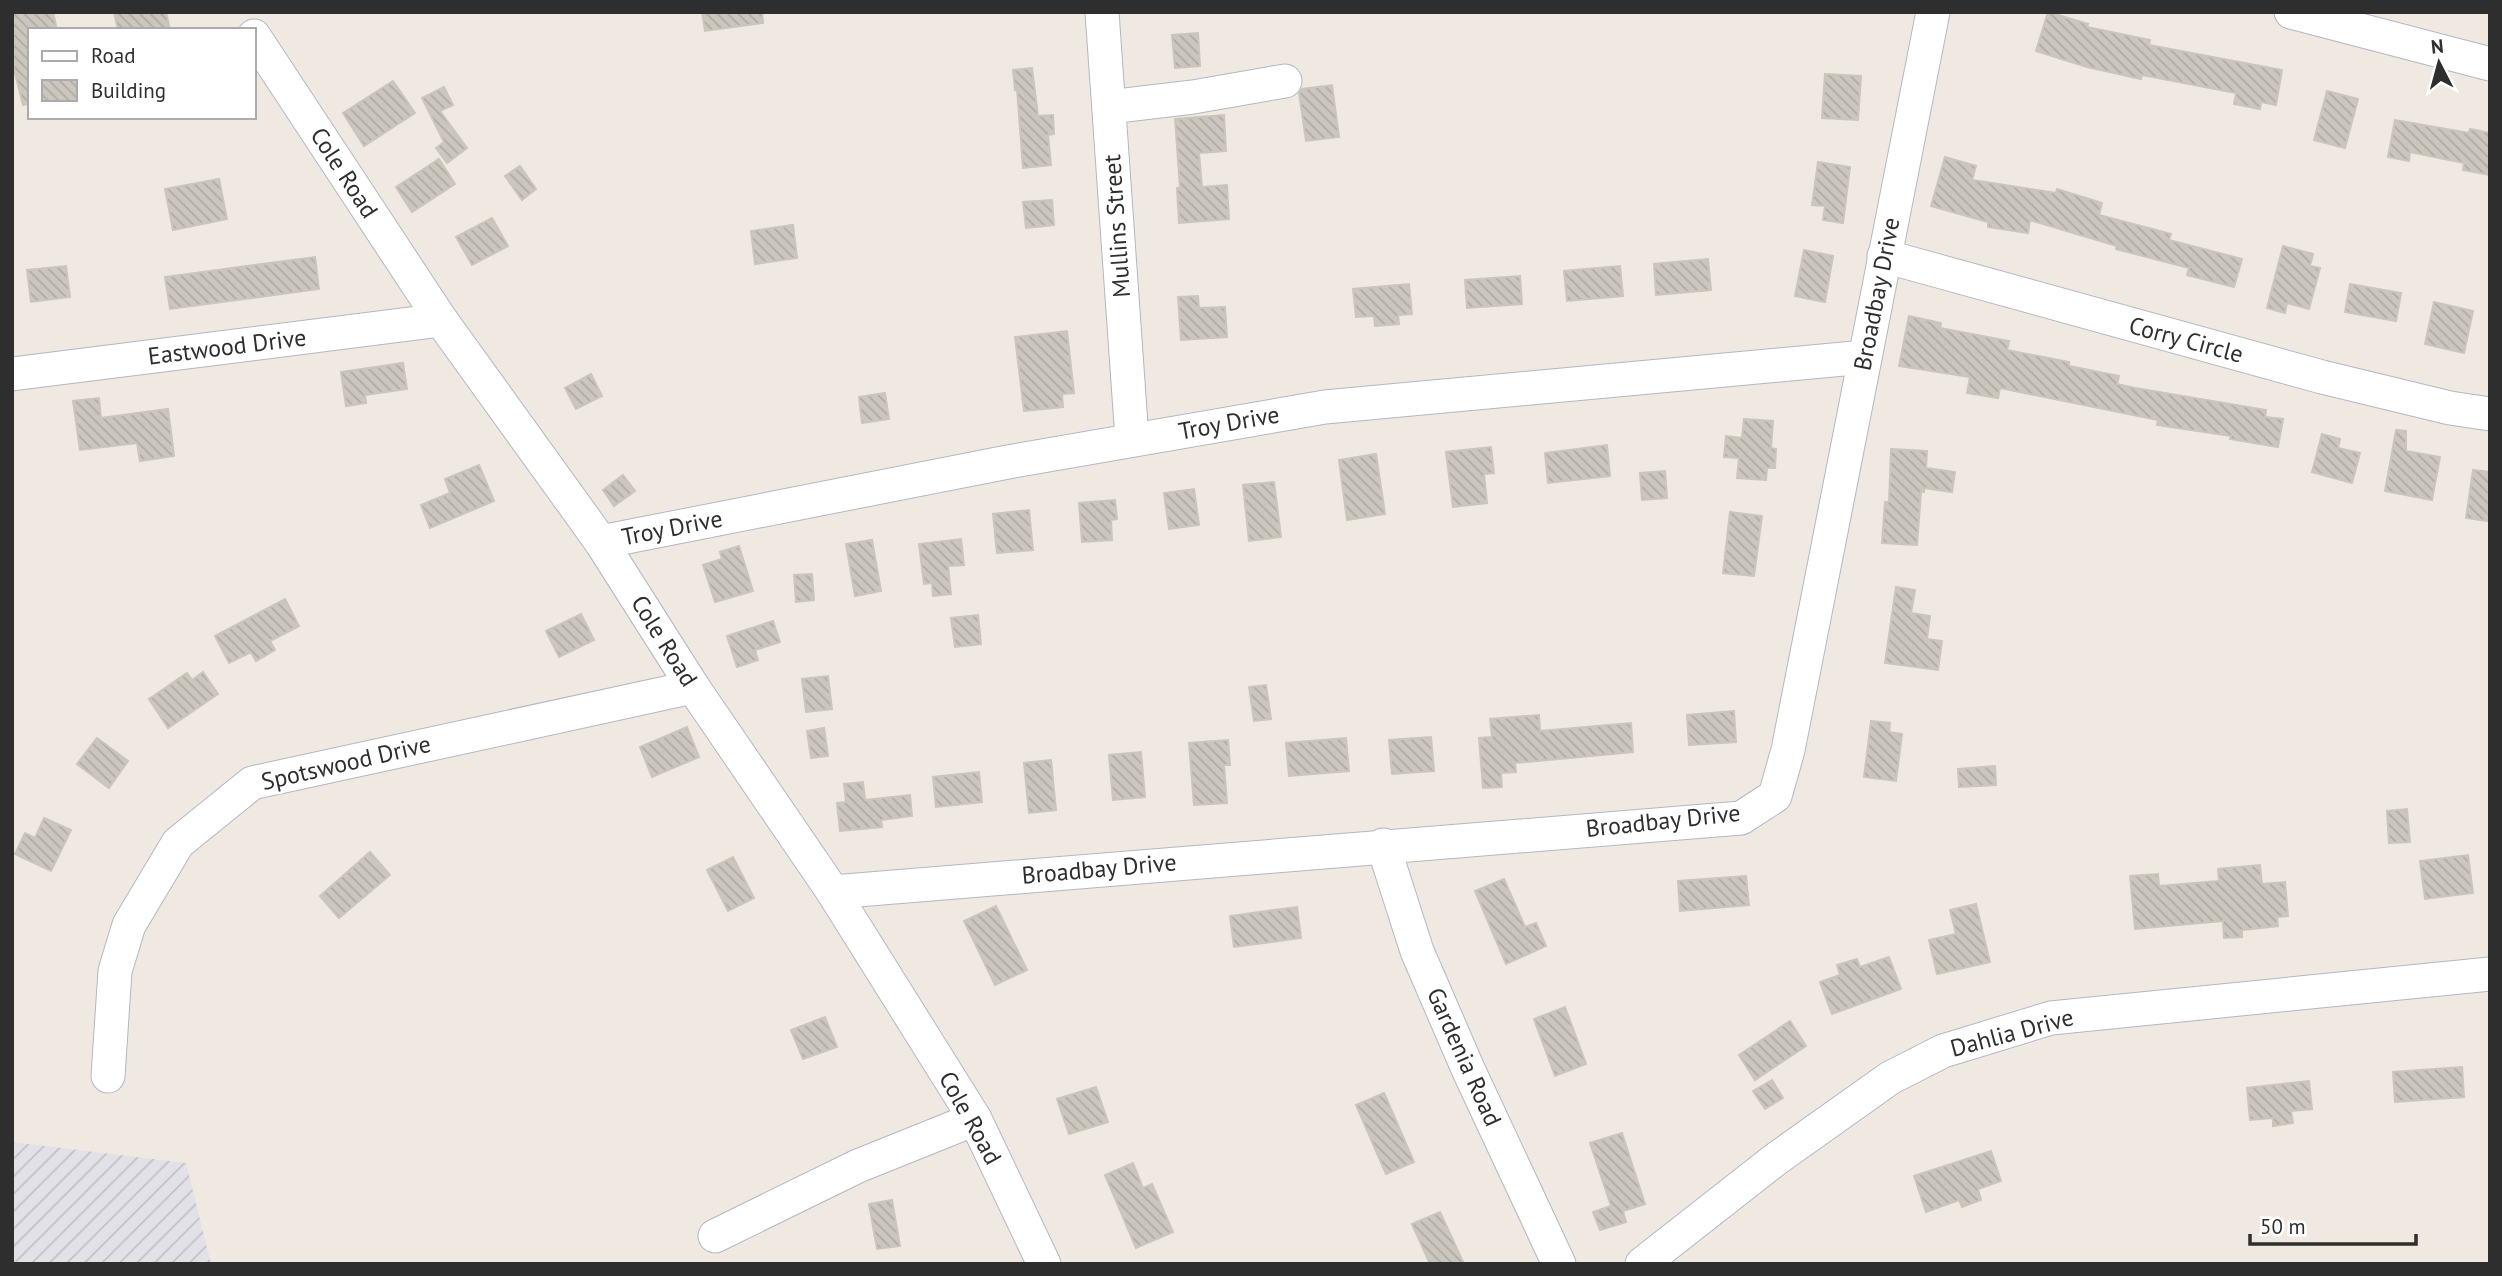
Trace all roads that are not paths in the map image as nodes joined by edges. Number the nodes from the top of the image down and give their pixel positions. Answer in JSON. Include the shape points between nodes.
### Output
{"nodes":[{"id":1,"x":238,"y":12,"type":"edge"},
{"id":2,"x":1102,"y":12,"type":"edge"},
{"id":3,"x":1933,"y":12,"type":"edge"},
{"id":4,"x":2291,"y":12,"type":"edge"},
{"id":5,"x":2361,"y":21,"type":"edge"},
{"id":6,"x":249,"y":28,"type":"edge"},
{"id":7,"x":256,"y":39,"type":"edge"},
{"id":8,"x":2490,"y":64,"type":"edge"},
{"id":9,"x":1284,"y":81,"type":"dead end"},
{"id":10,"x":1109,"y":107,"type":"junction"},
{"id":11,"x":1884,"y":256,"type":"junction"},
{"id":12,"x":441,"y":320,"type":"junction"},
{"id":13,"x":1865,"y":358,"type":"junction"},
{"id":14,"x":12,"y":374,"type":"edge"},
{"id":15,"x":2490,"y":414,"type":"edge"},
{"id":16,"x":1132,"y":439,"type":"junction"},
{"id":17,"x":601,"y":542,"type":"junction"},
{"id":18,"x":693,"y":687,"type":"junction"},
{"id":19,"x":1383,"y":845,"type":"junction"},
{"id":20,"x":833,"y":892,"type":"junction"},
{"id":21,"x":2490,"y":974,"type":"edge"},
{"id":22,"x":108,"y":1076,"type":"dead end"},
{"id":23,"x":975,"y":1119,"type":"junction"},
{"id":24,"x":715,"y":1237,"type":"dead end"},
{"id":25,"x":1044,"y":1264,"type":"edge"},
{"id":26,"x":1559,"y":1264,"type":"edge"},
{"id":27,"x":1642,"y":1264,"type":"edge"}],
"edges":[{"from":1,"to":6,"type":"street"},
{"from":2,"to":10,"type":"street","name":"Mullins Street"},
{"from":3,"to":11,"type":"street","name":"Broadbay Drive"},
{"from":4,"to":5,"type":"street"},
{"from":5,"to":8,"type":"street"},
{"from":7,"to":12,"type":"street","name":"Cole Road"},
{"from":9,"to":10,"type":"street"},
{"from":10,"to":16,"type":"street","name":"Mullins Street"},
{"from":11,"to":13,"type":"street","name":"Broadbay Drive"},
{"from":11,"to":15,"type":"street","name":"Corry Circle","via":[[2322,377]]},
{"from":12,"to":14,"type":"street","name":"Eastwood Drive"},
{"from":12,"to":17,"type":"street","name":"Cole Road"},
{"from":13,"to":16,"type":"street","name":"Troy Drive","via":[[1325,407]]},
{"from":13,"to":19,"type":"street","name":"Broadbay Drive","via":[[1775,796],[1741,818]]},
{"from":16,"to":17,"type":"street","name":"Troy Drive"},
{"from":17,"to":18,"type":"street","name":"Cole Road"},
{"from":18,"to":20,"type":"street","name":"Cole Road"},
{"from":18,"to":22,"type":"street","name":"Spotswood Drive","via":[[252,783],[178,843],[129,925],[116,971]]},
{"from":19,"to":20,"type":"street","name":"Broadbay Drive"},
{"from":19,"to":26,"type":"street","name":"Gardenia Road","via":[[1418,951]]},
{"from":20,"to":23,"type":"street","name":"Cole Road"},
{"from":21,"to":27,"type":"street","name":"Dahlia Drive","via":[[2051,1018],[1943,1051],[1880,1085]]},
{"from":23,"to":24,"type":"street","via":[[859,1166]]},
{"from":23,"to":25,"type":"street","name":"Cole Road"}]}
